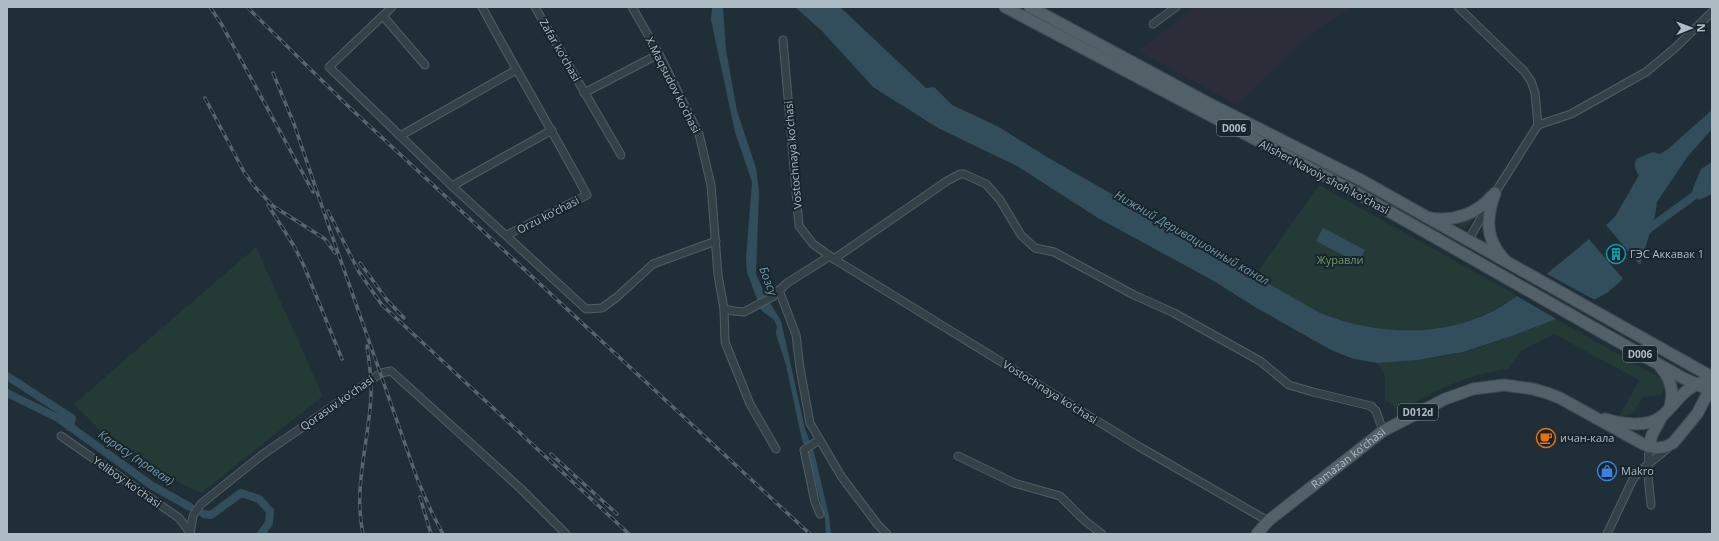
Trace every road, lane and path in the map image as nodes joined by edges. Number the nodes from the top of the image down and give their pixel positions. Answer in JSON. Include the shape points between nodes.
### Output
{"nodes":[{"id":1,"x":392,"y":7,"type":"edge"},
{"id":2,"x":482,"y":7,"type":"edge"},
{"id":3,"x":535,"y":7,"type":"edge"},
{"id":4,"x":632,"y":7,"type":"edge"},
{"id":5,"x":1005,"y":7,"type":"edge"},
{"id":6,"x":1030,"y":7,"type":"edge"},
{"id":7,"x":1176,"y":7,"type":"edge"},
{"id":8,"x":1458,"y":7,"type":"edge"},
{"id":9,"x":1712,"y":12,"type":"edge"},
{"id":10,"x":383,"y":16,"type":"junction"},
{"id":11,"x":1153,"y":24,"type":"dead end"},
{"id":12,"x":783,"y":40,"type":"dead end"},
{"id":13,"x":659,"y":54,"type":"junction"},
{"id":14,"x":425,"y":65,"type":"dead end"},
{"id":15,"x":516,"y":70,"type":"junction"},
{"id":16,"x":584,"y":93,"type":"junction"},
{"id":17,"x":1538,"y":125,"type":"junction"},
{"id":18,"x":552,"y":130,"type":"junction"},
{"id":19,"x":400,"y":136,"type":"junction"},
{"id":20,"x":621,"y":155,"type":"dead end"},
{"id":21,"x":452,"y":186,"type":"junction"},
{"id":22,"x":1495,"y":193,"type":"junction"},
{"id":23,"x":1428,"y":218,"type":"junction"},
{"id":24,"x":507,"y":235,"type":"junction"},
{"id":25,"x":716,"y":241,"type":"junction"},
{"id":26,"x":1468,"y":241,"type":"junction"},
{"id":27,"x":1461,"y":253,"type":"junction"},
{"id":28,"x":832,"y":257,"type":"junction"},
{"id":29,"x":1511,"y":265,"type":"junction"},
{"id":30,"x":777,"y":293,"type":"junction"},
{"id":31,"x":724,"y":309,"type":"junction"},
{"id":32,"x":1656,"y":363,"type":"junction"},
{"id":33,"x":1690,"y":365,"type":"junction"},
{"id":34,"x":1712,"y":366,"type":"edge"},
{"id":35,"x":1684,"y":378,"type":"junction"},
{"id":36,"x":1696,"y":384,"type":"junction"},
{"id":37,"x":1711,"y":384,"type":"edge"},
{"id":38,"x":1677,"y":399,"type":"junction"},
{"id":39,"x":1712,"y":406,"type":"edge"},
{"id":40,"x":1666,"y":412,"type":"junction"},
{"id":41,"x":1589,"y":414,"type":"junction"},
{"id":42,"x":1697,"y":414,"type":"junction"},
{"id":43,"x":1383,"y":431,"type":"junction"},
{"id":44,"x":61,"y":436,"type":"dead end"},
{"id":45,"x":819,"y":440,"type":"junction"},
{"id":46,"x":1673,"y":443,"type":"junction"},
{"id":47,"x":1650,"y":447,"type":"junction"},
{"id":48,"x":776,"y":449,"type":"dead end"},
{"id":49,"x":958,"y":456,"type":"dead end"},
{"id":50,"x":1648,"y":463,"type":"junction"},
{"id":51,"x":1633,"y":479,"type":"junction"},
{"id":52,"x":820,"y":514,"type":"dead end"},
{"id":53,"x":193,"y":516,"type":"joint"},
{"id":54,"x":1268,"y":521,"type":"junction"},
{"id":55,"x":190,"y":533,"type":"edge"},
{"id":56,"x":566,"y":534,"type":"edge"},
{"id":57,"x":887,"y":534,"type":"edge"},
{"id":58,"x":1102,"y":534,"type":"edge"},
{"id":59,"x":1257,"y":534,"type":"edge"},
{"id":60,"x":1607,"y":534,"type":"edge"}],
"edges":[{"from":1,"to":10,"type":"street"},
{"from":2,"to":15,"type":"street","name":"Orzu ko‘chasi"},
{"from":3,"to":16,"type":"street","name":"Zafar ko‘chasi"},
{"from":4,"to":13,"type":"street","name":"X.Maqsudov ko‘chasi"},
{"from":5,"to":27,"type":"main road","name":"Alisher Navoiy shoh koʻchasi","number":"D006","via":[[1355,192]]},
{"from":6,"to":23,"type":"main road","name":"Alisher Navoiy shoh koʻchasi","number":"D006","via":[[1208,103],[1361,180]]},
{"from":7,"to":11,"type":"street"},
{"from":8,"to":17,"type":"street","via":[[1524,71],[1531,81],[1535,93]]},
{"from":9,"to":17,"type":"street","via":[[1646,72],[1571,114]]},
{"from":10,"to":14,"type":"street"},
{"from":10,"to":19,"type":"street","via":[[329,67]]},
{"from":12,"to":28,"type":"street","name":"Vostochnaya ko‘chasi","via":[[799,226],[813,244]]},
{"from":13,"to":16,"type":"street","name":"Zafar ko‘chasi"},
{"from":13,"to":25,"type":"street","name":"X.Maqsudov ko‘chasi","via":[[699,134],[711,185]]},
{"from":15,"to":18,"type":"street","name":"Orzu ko‘chasi"},
{"from":15,"to":19,"type":"street"},
{"from":16,"to":20,"type":"street","name":"Zafar ko‘chasi"},
{"from":17,"to":22,"type":"street"},
{"from":18,"to":21,"type":"street"},
{"from":18,"to":24,"type":"street","name":"Orzu ko‘chasi","via":[[587,195]]},
{"from":19,"to":21,"type":"street"},
{"from":21,"to":24,"type":"street"},
{"from":22,"to":23,"type":"main road","via":[[1483,205],[1467,214],[1443,220]]},
{"from":22,"to":26,"type":"street"},
{"from":22,"to":29,"type":"main road","via":[[1488,217],[1489,235],[1500,254]]},
{"from":23,"to":26,"type":"main road","name":"Alisher Navoiy shoh koʻchasi","number":"D006"},
{"from":24,"to":25,"type":"street","via":[[586,309],[602,308],[652,264]]},
{"from":25,"to":31,"type":"street","name":"X.Maqsudov ko‘chasi"},
{"from":26,"to":27,"type":"main road"},
{"from":26,"to":29,"type":"main road","name":"Alisher Navoiy shoh koʻchasi","number":"D006"},
{"from":27,"to":32,"type":"main road","name":"Alisher Navoiy shoh koʻchasi","number":"D006"},
{"from":28,"to":30,"type":"street","via":[[787,283]]},
{"from":28,"to":43,"type":"street","via":[[956,176],[964,174],[988,186],[1000,200],[1021,235],[1035,248],[1054,252],[1134,295],[1174,313],[1260,361],[1289,385],[1371,406],[1376,411]]},
{"from":28,"to":54,"type":"street","name":"Vostochnaya ko‘chasi","via":[[1138,446]]},
{"from":29,"to":33,"type":"main road","name":"Alisher Navoiy shoh koʻchasi","number":"D006"},
{"from":30,"to":31,"type":"street","via":[[744,312]]},
{"from":30,"to":45,"type":"street","via":[[796,335],[809,420]]},
{"from":31,"to":48,"type":"street","name":"X.Maqsudov ko‘chasi","via":[[725,342],[750,404]]},
{"from":32,"to":35,"type":"main road","number":"D006"},
{"from":32,"to":40,"type":"main road","via":[[1671,384],[1672,396]]},
{"from":33,"to":34,"type":"main road"},
{"from":33,"to":35,"type":"main road"},
{"from":33,"to":37,"type":"main road","number":"D006"},
{"from":35,"to":36,"type":"main road","number":"D006"},
{"from":36,"to":37,"type":"main road"},
{"from":36,"to":38,"type":"main road"},
{"from":37,"to":42,"type":"main road"},
{"from":38,"to":40,"type":"main road"},
{"from":38,"to":42,"type":"main road","via":[[1687,394],[1696,396],[1699,404]]},
{"from":39,"to":42,"type":"main road"},
{"from":40,"to":41,"type":"main road","number":"D012d","via":[[1650,421],[1632,423]]},
{"from":40,"to":47,"type":"main road","via":[[1652,435]]},
{"from":41,"to":43,"type":"main road","name":"Ramazan ko‘chasi","number":"D012d","via":[[1541,391],[1511,386],[1488,386],[1473,388],[1452,396]]},
{"from":41,"to":47,"type":"main road","name":"Ramazan ko‘chasi","number":"D012d"},
{"from":42,"to":46,"type":"main road"},
{"from":43,"to":54,"type":"main road","name":"Ramazan ko‘chasi","number":"D012d"},
{"from":44,"to":55,"type":"street","name":"Yeliboy ko‘chasi","via":[[179,518]]},
{"from":45,"to":52,"type":"street","via":[[804,450]]},
{"from":45,"to":57,"type":"street","via":[[842,476]]},
{"from":46,"to":47,"type":"main road","via":[[1662,448]]},
{"from":46,"to":50,"type":"street"},
{"from":47,"to":50,"type":"street"},
{"from":49,"to":58,"type":"street","via":[[1014,483],[1060,496]]},
{"from":50,"to":51,"type":"street"},
{"from":50,"to":51,"type":"street","via":[[1652,505],[1646,482]]},
{"from":51,"to":60,"type":"street"},
{"from":53,"to":55,"type":"street","name":"Yeliboy ko‘chasi"},
{"from":53,"to":56,"type":"street","name":"Qorasuv ko‘chasi","via":[[201,504],[262,455],[381,373],[391,371],[520,488]]},
{"from":54,"to":59,"type":"main road","name":"Ramazan ko‘chasi","number":"D012d"}]}
